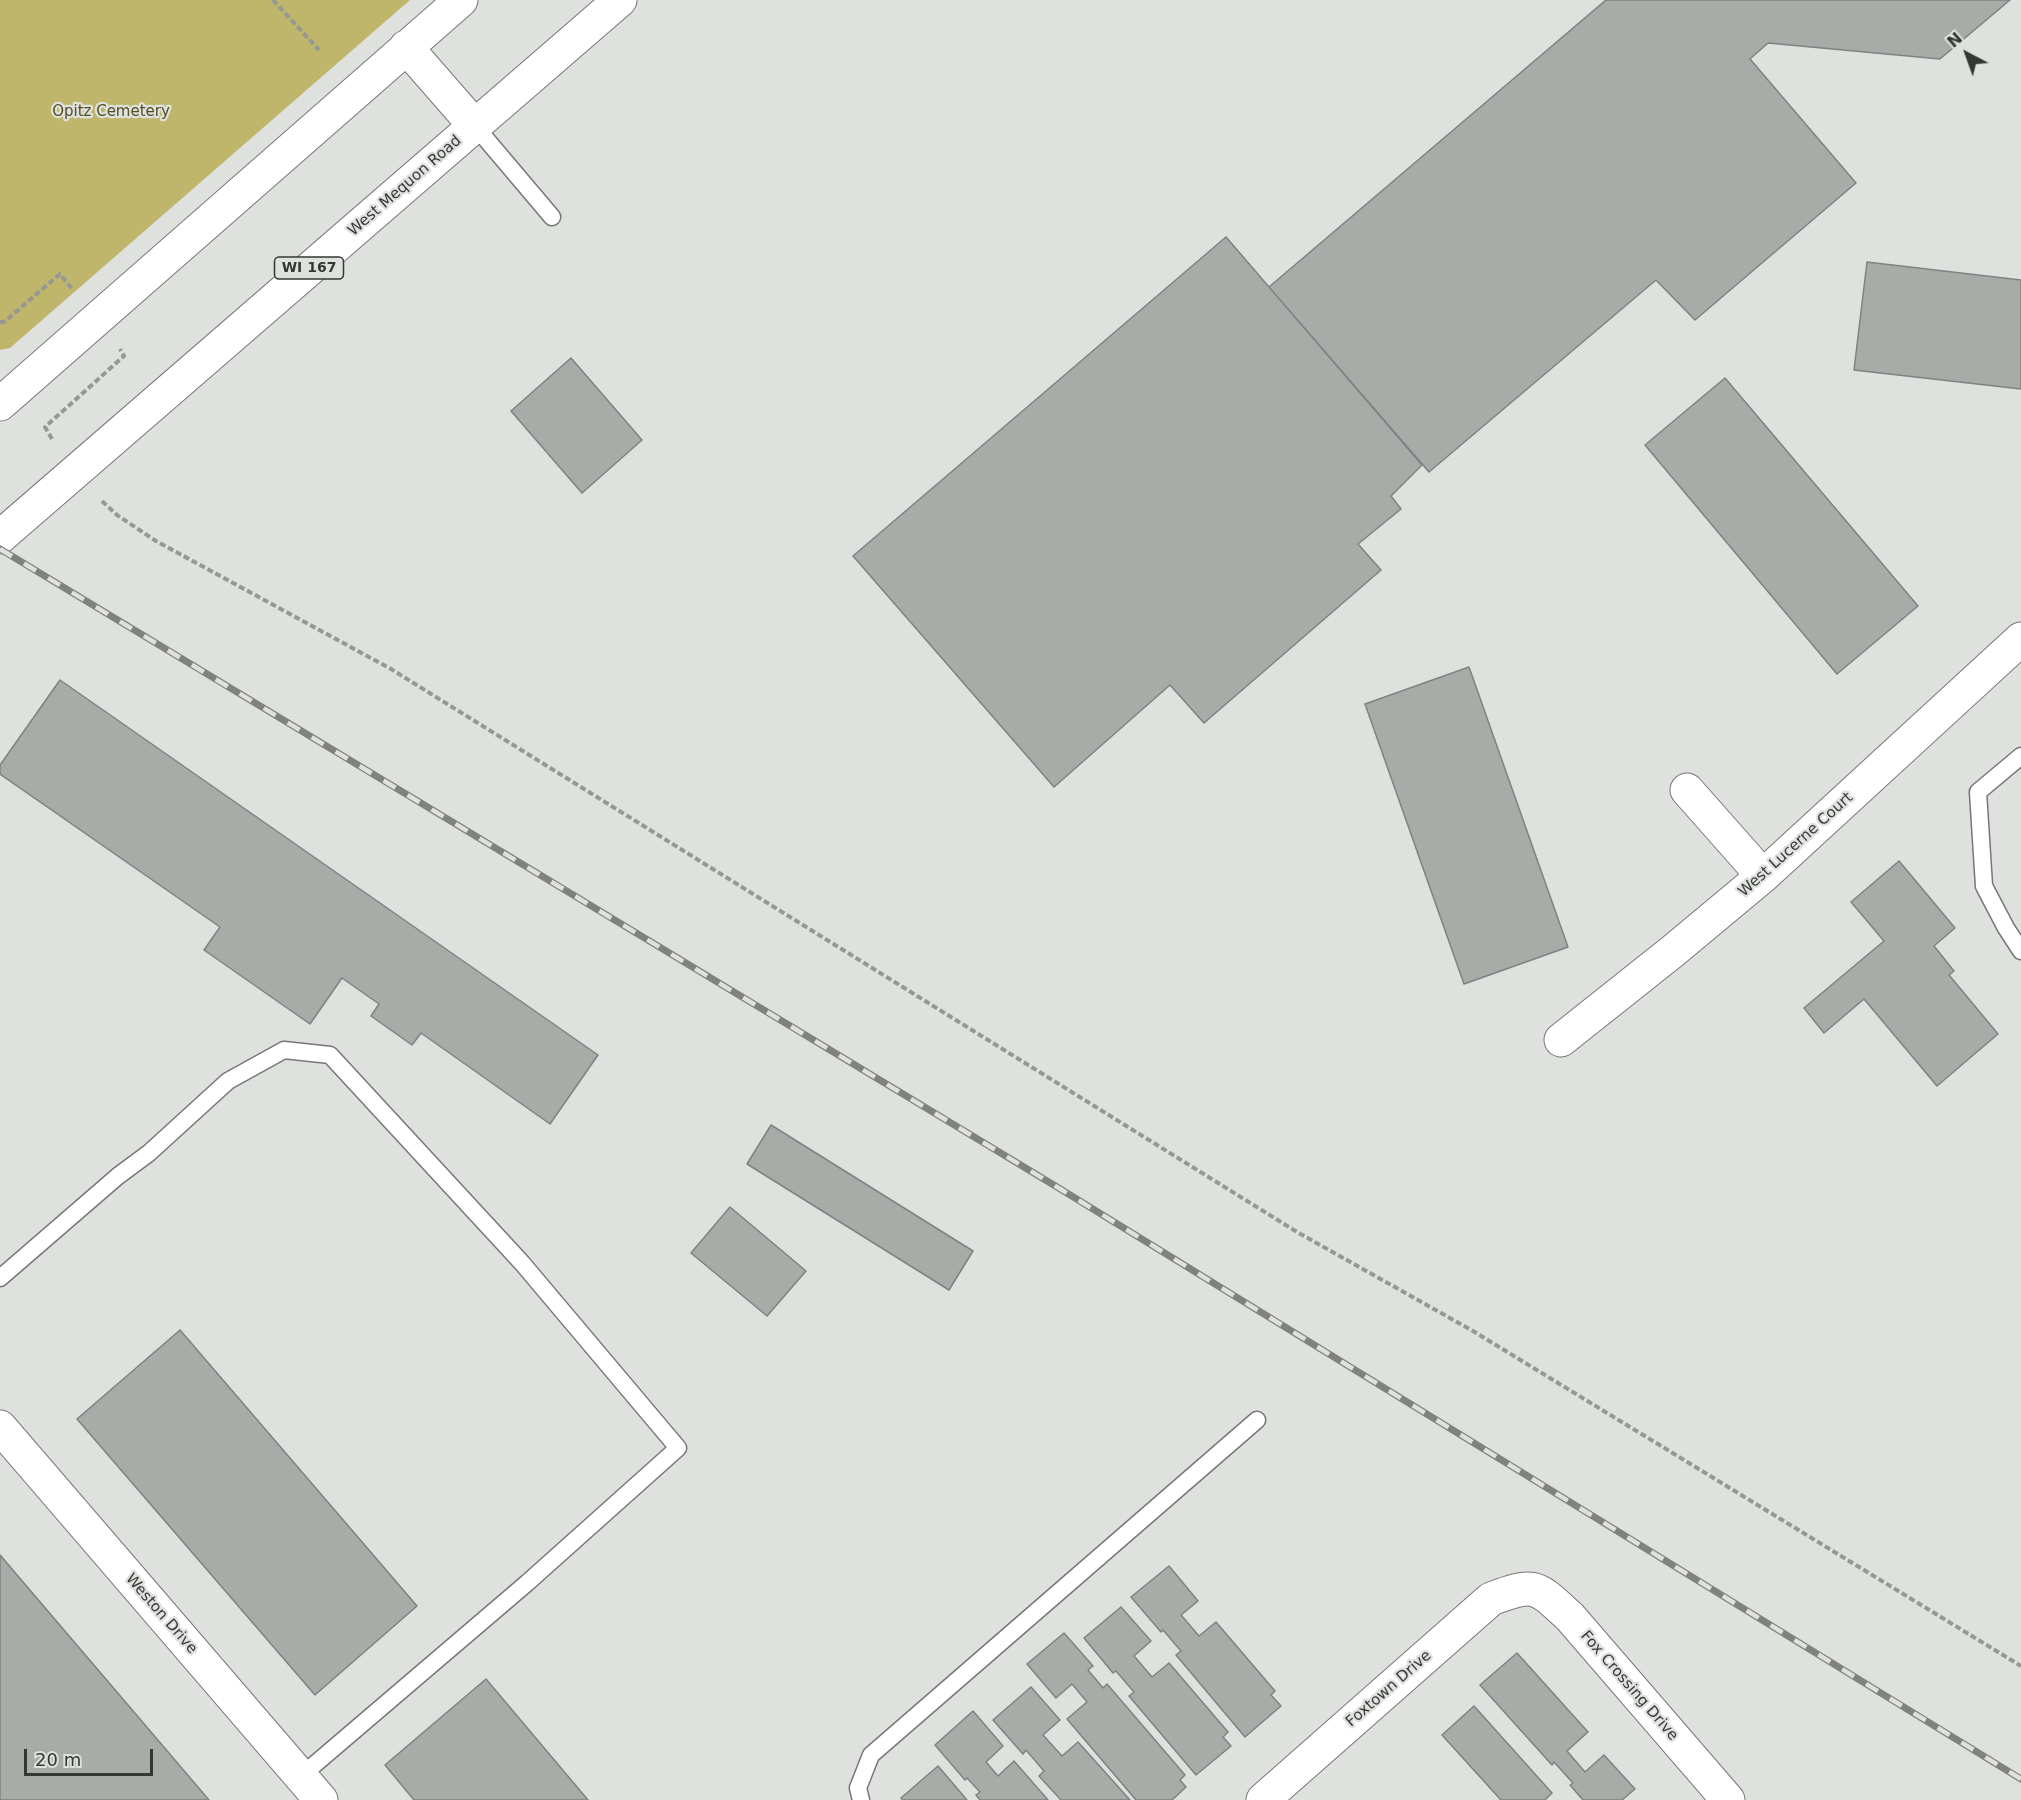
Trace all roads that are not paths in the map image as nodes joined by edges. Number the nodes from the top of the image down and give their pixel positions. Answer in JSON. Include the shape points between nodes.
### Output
{"nodes":[{"id":1,"x":461,"y":0,"type":"edge"},
{"id":2,"x":620,"y":0,"type":"edge"},
{"id":3,"x":406,"y":47,"type":"junction"},
{"id":4,"x":475,"y":126,"type":"junction"},
{"id":5,"x":552,"y":217,"type":"dead end"},
{"id":6,"x":0,"y":404,"type":"edge"},
{"id":7,"x":0,"y":537,"type":"edge"},
{"id":8,"x":2021,"y":639,"type":"edge"},
{"id":9,"x":2021,"y":756,"type":"edge"},
{"id":10,"x":1687,"y":790,"type":"dead end"},
{"id":11,"x":1763,"y":876,"type":"junction"},
{"id":12,"x":2021,"y":951,"type":"edge"},
{"id":13,"x":1561,"y":1040,"type":"dead end"},
{"id":14,"x":0,"y":1278,"type":"edge"},
{"id":15,"x":1257,"y":1420,"type":"dead end"},
{"id":16,"x":0,"y":1427,"type":"edge"},
{"id":17,"x":1521,"y":1588,"type":"joint"},
{"id":18,"x":311,"y":1788,"type":"edge"},
{"id":19,"x":1716,"y":1793,"type":"edge"},
{"id":20,"x":861,"y":1800,"type":"edge"},
{"id":21,"x":1263,"y":1800,"type":"edge"}],
"edges":[{"from":1,"to":3,"type":"street"},
{"from":2,"to":4,"type":"street","name":"West Mequon Road","number":"WI 167"},
{"from":3,"to":4,"type":"street"},
{"from":3,"to":6,"type":"street"},
{"from":4,"to":5,"type":"lane"},
{"from":4,"to":7,"type":"street","name":"West Mequon Road","number":"WI 167"},
{"from":8,"to":11,"type":"street","name":"West Lucerne Court"},
{"from":9,"to":12,"type":"lane","via":[[1978,792],[1984,886]]},
{"from":10,"to":11,"type":"street"},
{"from":11,"to":13,"type":"street","name":"West Lucerne Court"},
{"from":14,"to":18,"type":"lane","via":[[228,1081],[284,1050],[330,1055],[522,1263],[678,1448],[527,1583]]},
{"from":15,"to":20,"type":"lane","via":[[871,1755],[858,1788]]},
{"from":16,"to":18,"type":"street","name":"Weston Drive"},
{"from":17,"to":19,"type":"street","name":"Fox Crossing Drive","via":[[1542,1591],[1570,1617]]},
{"from":17,"to":21,"type":"street","name":"Foxtown Drive","via":[[1491,1599]]}]}
